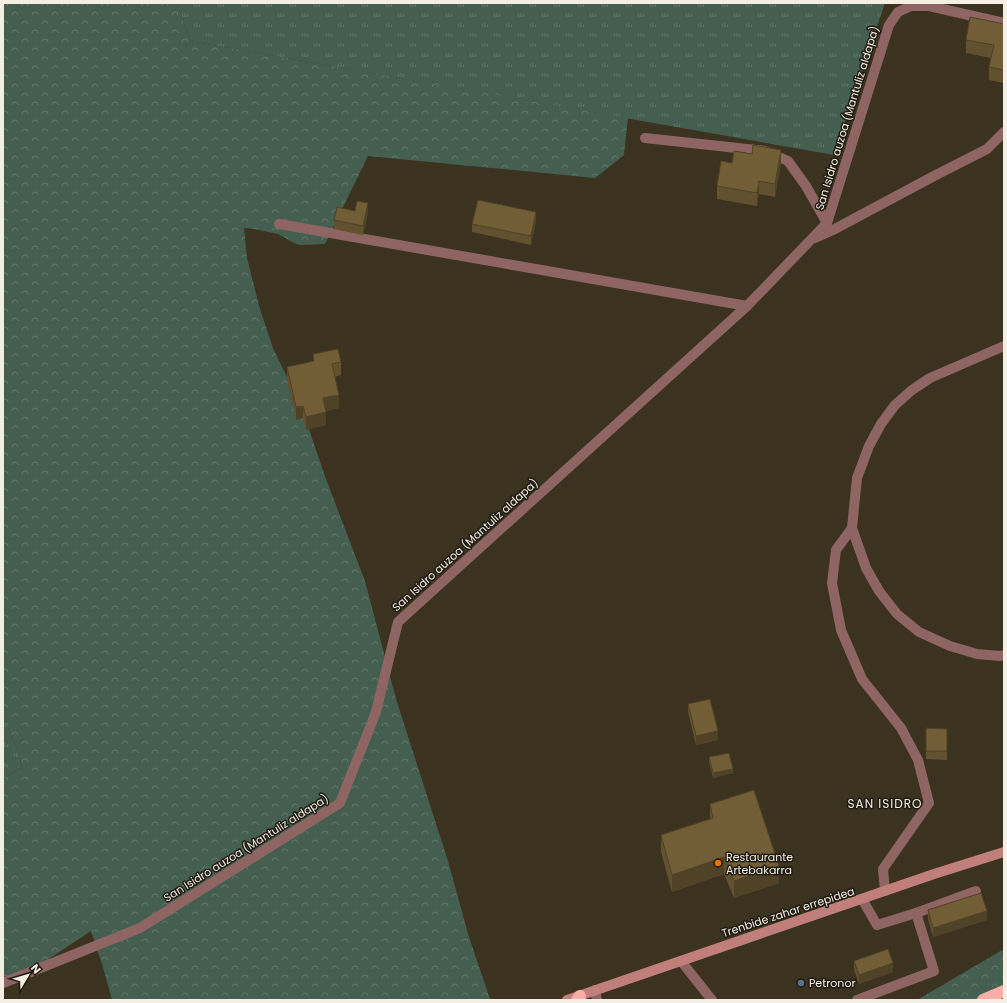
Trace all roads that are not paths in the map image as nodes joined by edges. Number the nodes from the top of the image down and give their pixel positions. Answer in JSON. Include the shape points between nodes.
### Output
{"nodes":[{"id":1,"x":1004,"y":23,"type":"edge"},
{"id":2,"x":1004,"y":132,"type":"edge"},
{"id":3,"x":645,"y":138,"type":"dead end"},
{"id":4,"x":827,"y":223,"type":"junction"},
{"id":5,"x":279,"y":224,"type":"dead end"},
{"id":6,"x":810,"y":241,"type":"junction"},
{"id":7,"x":747,"y":306,"type":"junction"},
{"id":8,"x":1004,"y":346,"type":"edge"},
{"id":9,"x":852,"y":528,"type":"junction"},
{"id":10,"x":1004,"y":655,"type":"edge"},
{"id":11,"x":1004,"y":852,"type":"edge"},
{"id":12,"x":885,"y":891,"type":"junction"},
{"id":13,"x":976,"y":891,"type":"dead end"},
{"id":14,"x":862,"y":899,"type":"junction"},
{"id":15,"x":916,"y":913,"type":"junction"},
{"id":16,"x":681,"y":961,"type":"junction"},
{"id":17,"x":3,"y":983,"type":"edge"},
{"id":18,"x":1004,"y":991,"type":"edge"},
{"id":19,"x":596,"y":995,"type":"edge"},
{"id":20,"x":579,"y":998,"type":"edge"},
{"id":21,"x":567,"y":1000,"type":"edge"},
{"id":22,"x":712,"y":1000,"type":"edge"},
{"id":23,"x":857,"y":1000,"type":"edge"},
{"id":24,"x":983,"y":1000,"type":"edge"}],
"edges":[{"from":1,"to":4,"type":"street","name":"San Isidro auzoa (Mantuliz aldapa)","via":[[929,6],[911,6],[898,12],[889,25]]},
{"from":2,"to":6,"type":"street","name":"San Isidro auzoa (Mantuliz aldapa)","via":[[987,149]]},
{"from":3,"to":4,"type":"street","via":[[766,151],[788,162],[806,186]]},
{"from":4,"to":6,"type":"street","name":"San Isidro auzoa (Mantuliz aldapa)"},
{"from":5,"to":7,"type":"street"},
{"from":6,"to":7,"type":"street","name":"San Isidro auzoa (Mantuliz aldapa)"},
{"from":7,"to":17,"type":"street","name":"San Isidro auzoa (Mantuliz aldapa)","via":[[398,622],[376,712],[340,804],[140,928]]},
{"from":8,"to":9,"type":"street","via":[[930,378],[895,406],[869,446],[857,478]]},
{"from":9,"to":10,"type":"street","via":[[866,568],[879,591],[897,614],[920,632],[950,646],[976,654]]},
{"from":9,"to":12,"type":"street","via":[[836,550],[832,583],[841,630],[862,679],[901,728],[918,760],[929,803],[883,869]]},
{"from":11,"to":12,"type":"street","name":"Trenbide zahar errepidea"},
{"from":12,"to":14,"type":"street","name":"Trenbide zahar errepidea"},
{"from":13,"to":15,"type":"street"},
{"from":14,"to":15,"type":"street","via":[[877,925]]},
{"from":14,"to":16,"type":"street","name":"Trenbide zahar errepidea"},
{"from":15,"to":23,"type":"street","via":[[934,971]]},
{"from":16,"to":19,"type":"street","name":"Trenbide zahar errepidea"},
{"from":16,"to":22,"type":"street"},
{"from":18,"to":24,"type":"highway"},
{"from":19,"to":20,"type":"street","name":"Trenbide zahar errepidea"},
{"from":20,"to":21,"type":"street","name":"Trenbide zahar errepidea"}]}
